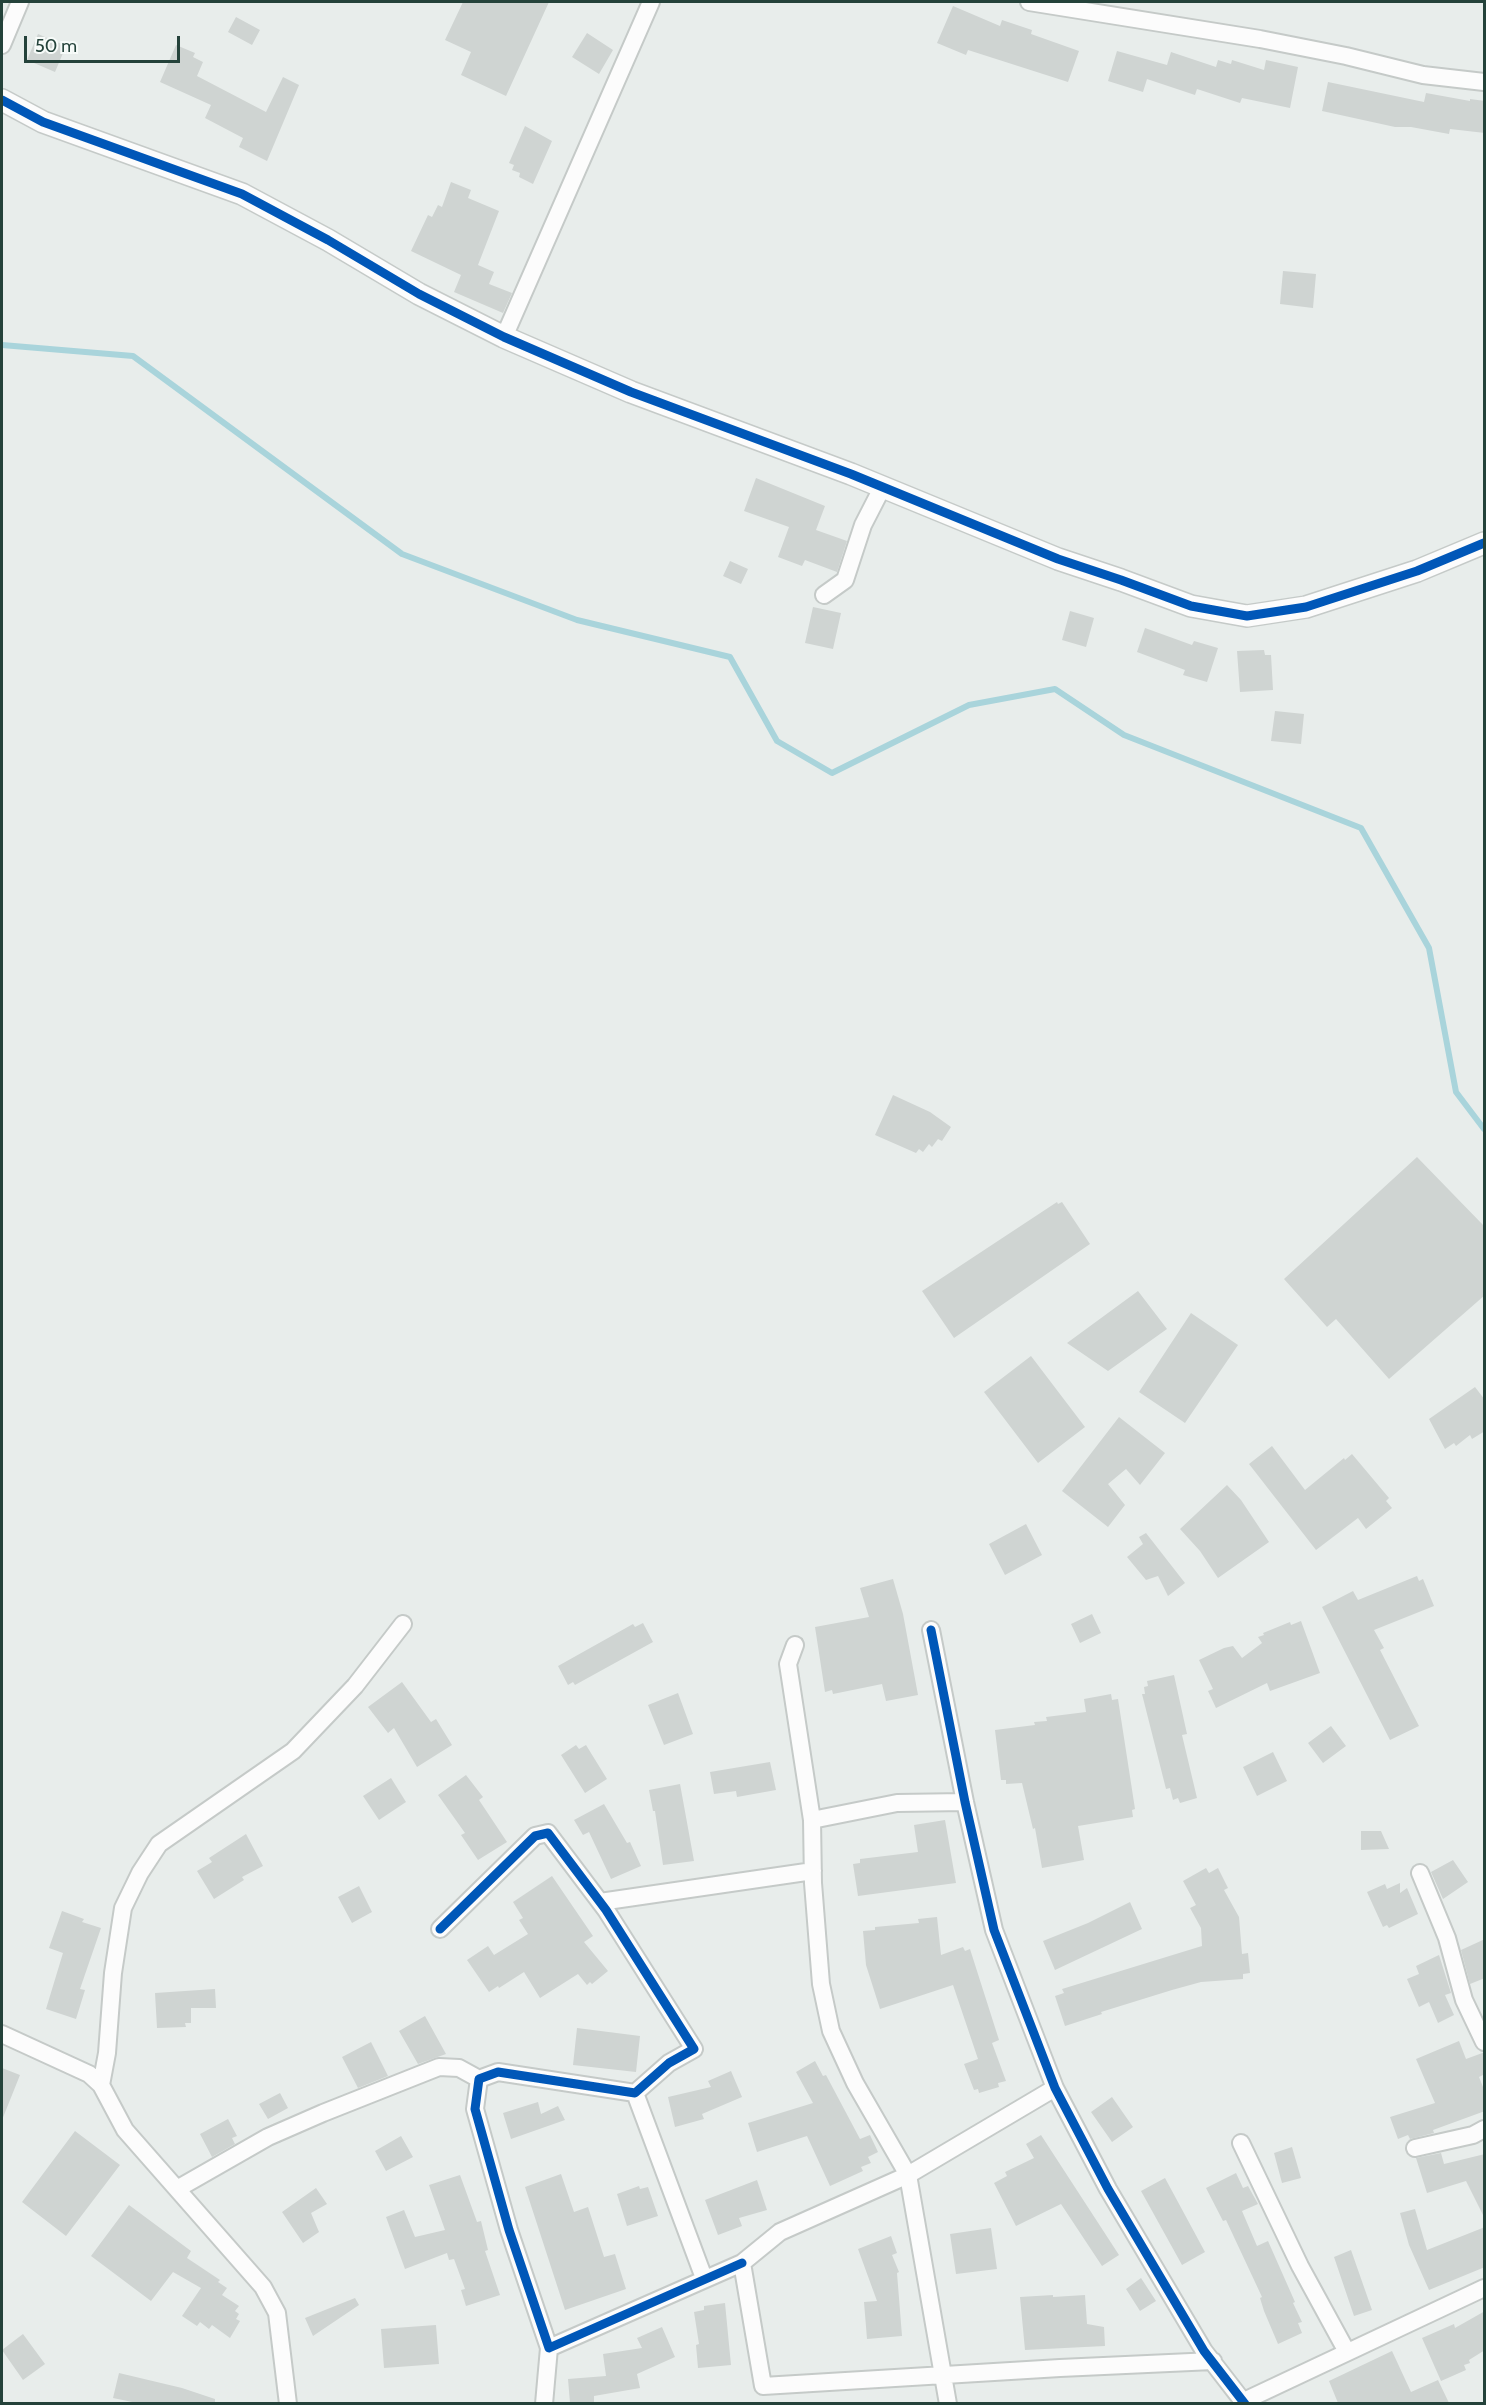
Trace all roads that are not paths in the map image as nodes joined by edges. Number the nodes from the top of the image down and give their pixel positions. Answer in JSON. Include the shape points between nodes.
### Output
{"nodes":[{"id":1,"x":20,"y":2,"type":"edge"},
{"id":2,"x":651,"y":2,"type":"edge"},
{"id":3,"x":1029,"y":2,"type":"edge"},
{"id":4,"x":2,"y":45,"type":"edge"},
{"id":5,"x":1485,"y":82,"type":"edge"},
{"id":6,"x":2,"y":100,"type":"edge"},
{"id":7,"x":504,"y":337,"type":"junction"},
{"id":8,"x":882,"y":488,"type":"junction"},
{"id":9,"x":1485,"y":543,"type":"edge"},
{"id":10,"x":824,"y":595,"type":"dead end"},
{"id":11,"x":403,"y":1624,"type":"dead end"},
{"id":12,"x":931,"y":1630,"type":"dead end"},
{"id":13,"x":795,"y":1645,"type":"dead end"},
{"id":14,"x":965,"y":1802,"type":"junction"},
{"id":15,"x":812,"y":1820,"type":"junction"},
{"id":16,"x":813,"y":1871,"type":"junction"},
{"id":17,"x":1420,"y":1873,"type":"dead end"},
{"id":18,"x":600,"y":1902,"type":"junction"},
{"id":19,"x":440,"y":1929,"type":"dead end"},
{"id":20,"x":2,"y":2034,"type":"edge"},
{"id":21,"x":1485,"y":2042,"type":"edge"},
{"id":22,"x":479,"y":2079,"type":"junction"},
{"id":23,"x":101,"y":2085,"type":"junction"},
{"id":24,"x":1055,"y":2088,"type":"junction"},
{"id":25,"x":635,"y":2093,"type":"junction"},
{"id":26,"x":1485,"y":2129,"type":"edge"},
{"id":27,"x":1241,"y":2143,"type":"dead end"},
{"id":28,"x":1415,"y":2148,"type":"dead end"},
{"id":29,"x":908,"y":2175,"type":"junction"},
{"id":30,"x":177,"y":2189,"type":"junction"},
{"id":31,"x":742,"y":2263,"type":"junction"},
{"id":32,"x":704,"y":2278,"type":"junction"},
{"id":33,"x":1485,"y":2288,"type":"edge"},
{"id":34,"x":549,"y":2348,"type":"junction"},
{"id":35,"x":1347,"y":2352,"type":"junction"},
{"id":36,"x":1213,"y":2361,"type":"junction"},
{"id":37,"x":944,"y":2375,"type":"junction"},
{"id":38,"x":763,"y":2386,"type":"junction"},
{"id":39,"x":1245,"y":2402,"type":"edge"},
{"id":40,"x":288,"y":2403,"type":"edge"},
{"id":41,"x":544,"y":2403,"type":"edge"},
{"id":42,"x":764,"y":2403,"type":"edge"},
{"id":43,"x":948,"y":2403,"type":"edge"}],
"edges":[{"from":1,"to":4,"type":"street"},
{"from":2,"to":7,"type":"street"},
{"from":3,"to":5,"type":"street","via":[[1260,39],[1424,75]]},
{"from":6,"to":7,"type":"street","via":[[43,122],[242,194]]},
{"from":7,"to":8,"type":"street","via":[[631,392]]},
{"from":8,"to":9,"type":"street","via":[[1047,555],[1191,606],[1247,616],[1306,607],[1417,571]]},
{"from":8,"to":10,"type":"street","via":[[863,525],[845,580]]},
{"from":11,"to":23,"type":"street","via":[[356,1686],[293,1751],[159,1844],[140,1873],[123,1908]]},
{"from":12,"to":14,"type":"street"},
{"from":13,"to":15,"type":"street","via":[[788,1664]]},
{"from":14,"to":15,"type":"street","via":[[897,1803]]},
{"from":14,"to":24,"type":"street","via":[[994,1930]]},
{"from":15,"to":16,"type":"street"},
{"from":16,"to":18,"type":"street"},
{"from":16,"to":29,"type":"street","via":[[820,1984],[831,2031],[855,2083]]},
{"from":17,"to":21,"type":"street","via":[[1447,1938],[1464,2000]]},
{"from":18,"to":19,"type":"street","via":[[548,1833],[535,1836]]},
{"from":18,"to":25,"type":"street","via":[[694,2049],[669,2063]]},
{"from":20,"to":23,"type":"street","via":[[89,2074]]},
{"from":22,"to":25,"type":"street","via":[[498,2072]]},
{"from":22,"to":30,"type":"street","via":[[459,2068],[439,2067],[268,2137]]},
{"from":22,"to":34,"type":"street","via":[[475,2109],[509,2230]]},
{"from":23,"to":30,"type":"street","via":[[125,2130]]},
{"from":24,"to":29,"type":"street"},
{"from":24,"to":36,"type":"street","via":[[1108,2189]]},
{"from":25,"to":32,"type":"street"},
{"from":26,"to":28,"type":"street"},
{"from":27,"to":35,"type":"street","via":[[1300,2266]]},
{"from":29,"to":31,"type":"street","via":[[780,2232]]},
{"from":29,"to":37,"type":"street"},
{"from":30,"to":40,"type":"street","via":[[263,2287],[277,2313]]},
{"from":31,"to":32,"type":"street"},
{"from":31,"to":38,"type":"street"},
{"from":32,"to":34,"type":"street"},
{"from":33,"to":35,"type":"street"},
{"from":34,"to":41,"type":"street"},
{"from":35,"to":39,"type":"street"},
{"from":36,"to":37,"type":"street"},
{"from":36,"to":39,"type":"street"},
{"from":37,"to":38,"type":"street"},
{"from":37,"to":43,"type":"street"},
{"from":38,"to":42,"type":"street"}]}
